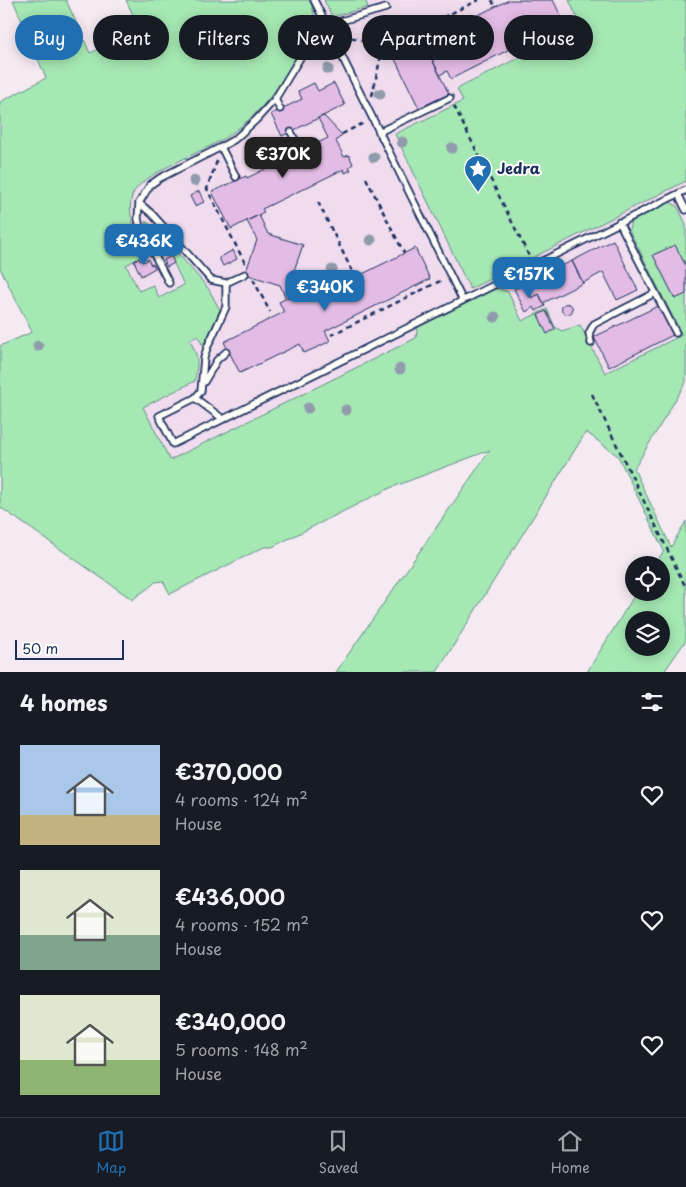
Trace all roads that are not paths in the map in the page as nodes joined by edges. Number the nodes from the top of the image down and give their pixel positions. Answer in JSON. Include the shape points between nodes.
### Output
{"nodes":[{"id":1,"x":314,"y":0,"type":"edge"},
{"id":2,"x":386,"y":8,"type":"dead end"},
{"id":3,"x":322,"y":15,"type":"edge"},
{"id":4,"x":352,"y":18,"type":"edge"},
{"id":5,"x":299,"y":60,"type":"edge"},
{"id":6,"x":344,"y":60,"type":"edge"},
{"id":7,"x":450,"y":98,"type":"road end"},
{"id":8,"x":275,"y":99,"type":"junction"},
{"id":9,"x":280,"y":110,"type":"dead end"},
{"id":10,"x":291,"y":132,"type":"dead end"},
{"id":11,"x":379,"y":132,"type":"junction"},
{"id":12,"x":221,"y":148,"type":"junction"},
{"id":13,"x":301,"y":152,"type":"dead end"},
{"id":14,"x":236,"y":177,"type":"dead end"},
{"id":15,"x":686,"y":190,"type":"edge"},
{"id":16,"x":678,"y":194,"type":"junction"},
{"id":17,"x":139,"y":203,"type":"junction"},
{"id":18,"x":686,"y":210,"type":"edge"},
{"id":19,"x":619,"y":222,"type":"junction"},
{"id":20,"x":248,"y":272,"type":"road end"},
{"id":21,"x":168,"y":283,"type":"dead end"},
{"id":22,"x":226,"y":284,"type":"junction"},
{"id":23,"x":655,"y":293,"type":"junction"},
{"id":24,"x":462,"y":299,"type":"junction"},
{"id":25,"x":676,"y":333,"type":"dead end"},
{"id":26,"x":591,"y":343,"type":"dead end"},
{"id":27,"x":226,"y":352,"type":"dead end"},
{"id":28,"x":202,"y":384,"type":"junction"},
{"id":29,"x":195,"y":398,"type":"junction"},
{"id":30,"x":223,"y":419,"type":"junction"}],
"edges":[{"from":1,"to":3,"type":"lane"},
{"from":2,"to":4,"type":"lane"},
{"from":5,"to":8,"type":"lane"},
{"from":6,"to":11,"type":"lane"},
{"from":7,"to":11,"type":"lane"},
{"from":8,"to":9,"type":"lane"},
{"from":8,"to":12,"type":"lane","via":[[256,120]]},
{"from":10,"to":13,"type":"lane"},
{"from":11,"to":24,"type":"lane"},
{"from":12,"to":14,"type":"lane"},
{"from":12,"to":17,"type":"lane","via":[[160,178],[150,185]]},
{"from":15,"to":16,"type":"lane"},
{"from":16,"to":18,"type":"lane"},
{"from":16,"to":19,"type":"lane"},
{"from":17,"to":21,"type":"lane","via":[[140,227]]},
{"from":17,"to":22,"type":"lane","via":[[211,280]]},
{"from":19,"to":23,"type":"lane"},
{"from":19,"to":24,"type":"lane"},
{"from":20,"to":22,"type":"lane"},
{"from":22,"to":28,"type":"lane","via":[[226,307],[206,353]]},
{"from":23,"to":25,"type":"lane"},
{"from":23,"to":26,"type":"lane","via":[[594,324],[589,333]]},
{"from":24,"to":30,"type":"lane"},
{"from":27,"to":28,"type":"lane"},
{"from":28,"to":29,"type":"lane"},
{"from":29,"to":30,"type":"lane"},
{"from":29,"to":30,"type":"lane","via":[[159,416],[174,444]]}]}
